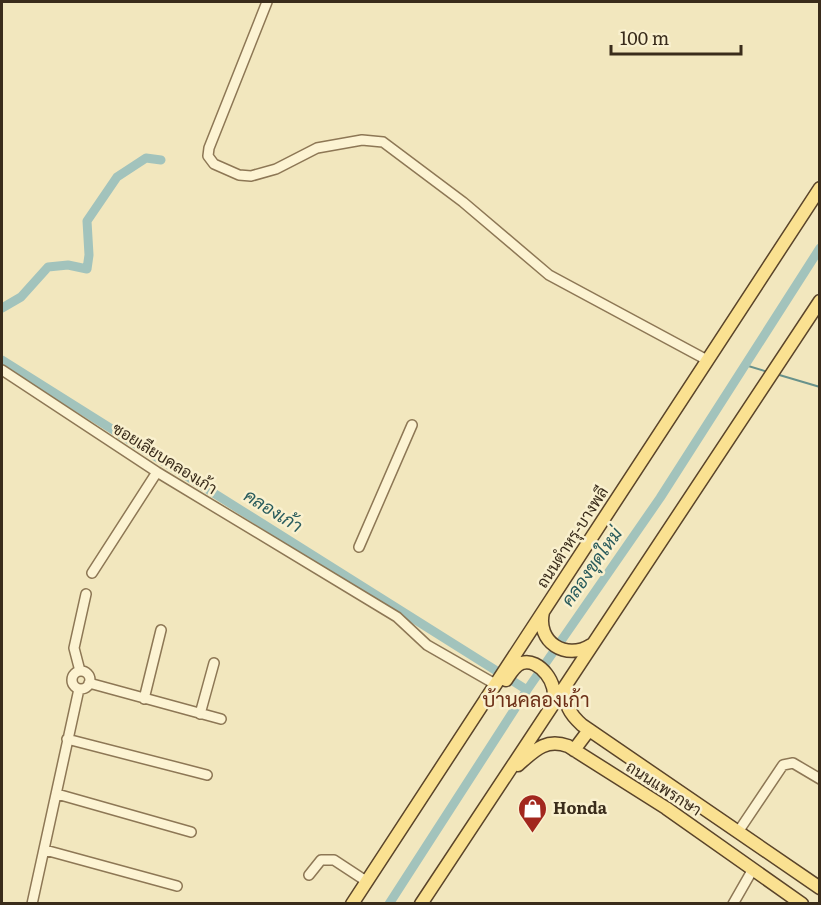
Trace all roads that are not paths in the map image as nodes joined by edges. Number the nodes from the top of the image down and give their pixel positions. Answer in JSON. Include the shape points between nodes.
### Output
{"nodes":[{"id":1,"x":267,"y":2,"type":"edge"},
{"id":2,"x":819,"y":188,"type":"edge"},
{"id":3,"x":819,"y":301,"type":"edge"},
{"id":4,"x":707,"y":360,"type":"junction"},
{"id":5,"x":2,"y":370,"type":"edge"},
{"id":6,"x":412,"y":425,"type":"dead end"},
{"id":7,"x":157,"y":472,"type":"junction"},
{"id":8,"x":359,"y":547,"type":"dead end"},
{"id":9,"x":92,"y":573,"type":"dead end"},
{"id":10,"x":86,"y":594,"type":"dead end"},
{"id":11,"x":543,"y":610,"type":"junction"},
{"id":12,"x":161,"y":630,"type":"dead end"},
{"id":13,"x":594,"y":643,"type":"junction"},
{"id":14,"x":214,"y":663,"type":"dead end"},
{"id":15,"x":510,"y":668,"type":"junction"},
{"id":16,"x":80,"y":670,"type":"junction"},
{"id":17,"x":569,"y":680,"type":"junction"},
{"id":18,"x":89,"y":683,"type":"junction"},
{"id":19,"x":498,"y":683,"type":"junction"},
{"id":20,"x":79,"y":689,"type":"junction"},
{"id":21,"x":144,"y":699,"type":"junction"},
{"id":22,"x":200,"y":714,"type":"junction"},
{"id":23,"x":221,"y":719,"type":"dead end"},
{"id":24,"x":589,"y":730,"type":"junction"},
{"id":25,"x":67,"y":739,"type":"junction"},
{"id":26,"x":574,"y":750,"type":"junction"},
{"id":27,"x":207,"y":775,"type":"dead end"},
{"id":28,"x":504,"y":777,"type":"junction"},
{"id":29,"x":819,"y":779,"type":"edge"},
{"id":30,"x":57,"y":794,"type":"junction"},
{"id":31,"x":492,"y":795,"type":"junction"},
{"id":32,"x":191,"y":832,"type":"dead end"},
{"id":33,"x":738,"y":832,"type":"junction"},
{"id":34,"x":45,"y":850,"type":"junction"},
{"id":35,"x":753,"y":869,"type":"junction"},
{"id":36,"x":309,"y":875,"type":"dead end"},
{"id":37,"x":366,"y":881,"type":"junction"},
{"id":38,"x":177,"y":886,"type":"dead end"},
{"id":39,"x":819,"y":888,"type":"edge"},
{"id":40,"x":32,"y":903,"type":"edge"},
{"id":41,"x":352,"y":903,"type":"edge"},
{"id":42,"x":421,"y":903,"type":"edge"},
{"id":43,"x":733,"y":903,"type":"edge"},
{"id":44,"x":802,"y":903,"type":"edge"}],
"edges":[{"from":1,"to":4,"type":"street","via":[[209,148],[208,156],[214,164],[251,176],[276,169],[317,148],[362,140],[383,142],[463,202],[549,275]]},
{"from":2,"to":4,"type":"main road","name":"ถนนตำหรุ-บางพลี"},
{"from":3,"to":13,"type":"main road"},
{"from":4,"to":11,"type":"main road","name":"ถนนตำหรุ-บางพลี"},
{"from":5,"to":7,"type":"street","name":"ซอยเลียบคลองเก้า"},
{"from":6,"to":8,"type":"street"},
{"from":7,"to":9,"type":"street"},
{"from":7,"to":19,"type":"street","name":"ซอยเลียบคลองเก้า","via":[[397,617],[427,645]]},
{"from":10,"to":16,"type":"street","via":[[74,648]]},
{"from":11,"to":13,"type":"main road","via":[[541,621],[546,637],[558,649],[575,652]]},
{"from":11,"to":15,"type":"main road","name":"ถนนตำหรุ-บางพลี"},
{"from":12,"to":21,"type":"street"},
{"from":13,"to":17,"type":"main road"},
{"from":14,"to":22,"type":"street"},
{"from":15,"to":19,"type":"main road","name":"ถนนตำหรุ-บางพลี"},
{"from":15,"to":31,"type":"main road","via":[[529,663],[544,672],[553,684],[554,698]]},
{"from":16,"to":18,"type":"street","via":[[88,674]]},
{"from":16,"to":20,"type":"street","via":[[72,677],[73,685]]},
{"from":17,"to":24,"type":"main road","name":"ถนนแพรกษา","via":[[565,698],[568,708]]},
{"from":17,"to":28,"type":"main road"},
{"from":18,"to":20,"type":"street"},
{"from":18,"to":21,"type":"street"},
{"from":19,"to":37,"type":"main road","name":"ถนนตำหรุ-บางพลี"},
{"from":20,"to":25,"type":"street"},
{"from":21,"to":22,"type":"street"},
{"from":22,"to":23,"type":"street"},
{"from":24,"to":26,"type":"main road"},
{"from":24,"to":33,"type":"main road","name":"ถนนแพรกษา"},
{"from":25,"to":27,"type":"street"},
{"from":25,"to":30,"type":"street"},
{"from":26,"to":28,"type":"main road","name":"ถนนแพรกษา","via":[[561,743],[544,744]]},
{"from":26,"to":35,"type":"main road","name":"ถนนแพรกษา"},
{"from":28,"to":31,"type":"main road"},
{"from":29,"to":33,"type":"street","via":[[793,763],[783,765]]},
{"from":30,"to":32,"type":"street"},
{"from":30,"to":34,"type":"street"},
{"from":31,"to":42,"type":"main road"},
{"from":33,"to":39,"type":"main road","name":"ถนนแพรกษา"},
{"from":34,"to":38,"type":"street"},
{"from":34,"to":40,"type":"street"},
{"from":35,"to":43,"type":"street"},
{"from":35,"to":44,"type":"main road","name":"ถนนแพรกษา"},
{"from":36,"to":37,"type":"street","via":[[321,860],[328,859]]},
{"from":37,"to":41,"type":"main road","name":"ถนนตำหรุ-บางพลี"}]}
